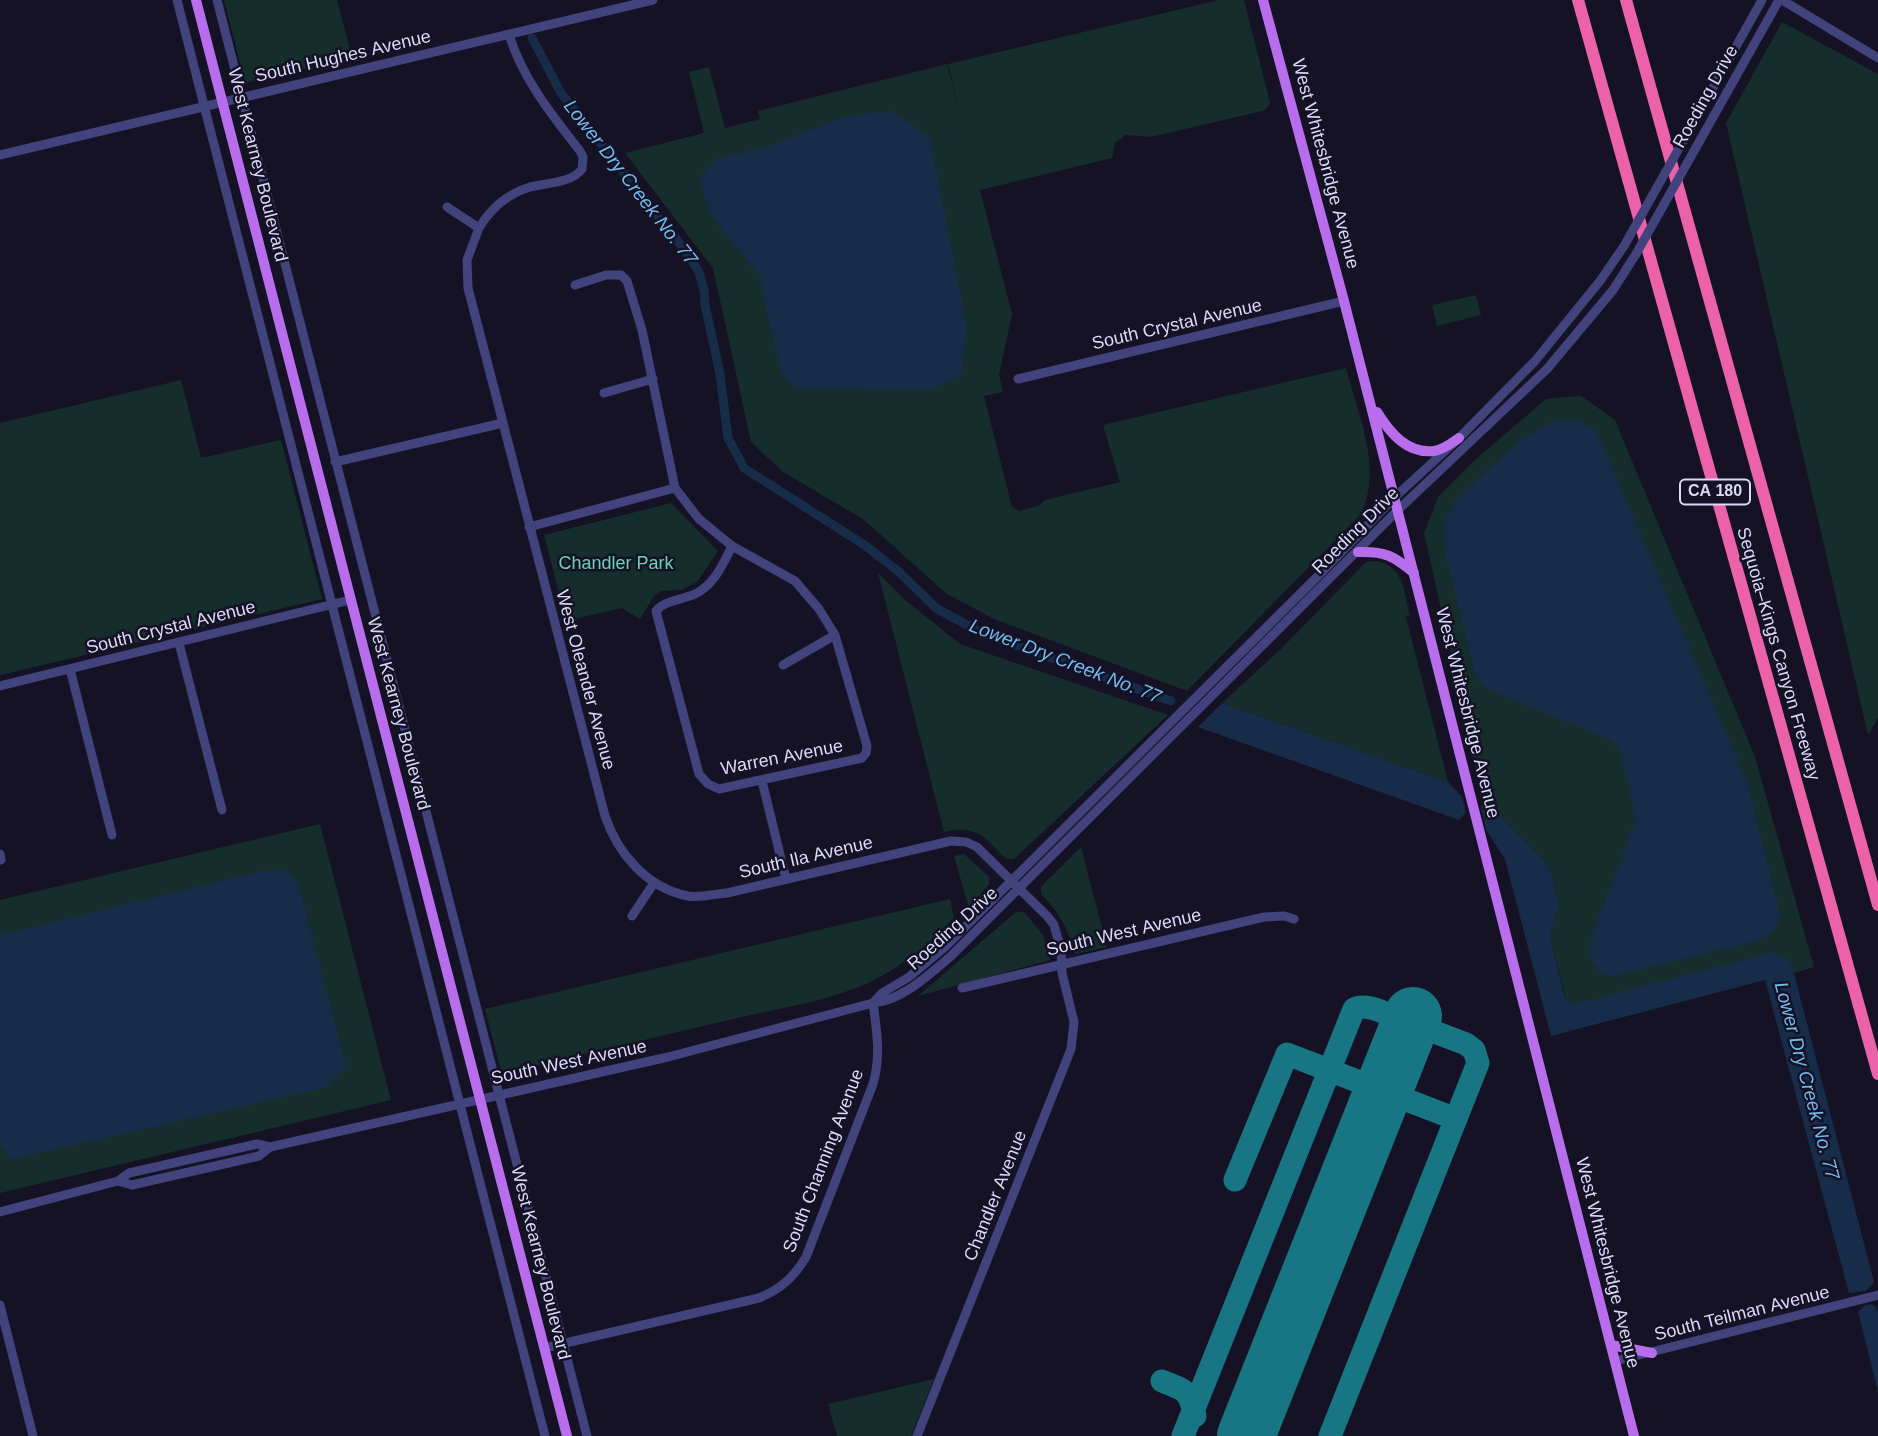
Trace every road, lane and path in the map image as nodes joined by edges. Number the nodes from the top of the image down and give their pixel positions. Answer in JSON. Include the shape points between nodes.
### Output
{"nodes":[{"id":1,"x":177,"y":0,"type":"edge"},
{"id":2,"x":196,"y":0,"type":"edge"},
{"id":3,"x":217,"y":0,"type":"edge"},
{"id":4,"x":653,"y":0,"type":"edge"},
{"id":5,"x":1263,"y":0,"type":"edge"},
{"id":6,"x":1578,"y":0,"type":"edge"},
{"id":7,"x":1626,"y":0,"type":"edge"},
{"id":8,"x":1762,"y":0,"type":"edge"},
{"id":9,"x":1781,"y":0,"type":"edge"},
{"id":10,"x":509,"y":35,"type":"junction"},
{"id":11,"x":1878,"y":58,"type":"edge"},
{"id":12,"x":243,"y":97,"type":"junction"},
{"id":13,"x":223,"y":102,"type":"junction"},
{"id":14,"x":204,"y":107,"type":"junction"},
{"id":15,"x":0,"y":155,"type":"edge"},
{"id":16,"x":447,"y":208,"type":"dead end"},
{"id":17,"x":479,"y":228,"type":"junction"},
{"id":18,"x":575,"y":285,"type":"dead end"},
{"id":19,"x":1344,"y":301,"type":"junction"},
{"id":20,"x":653,"y":379,"type":"junction"},
{"id":21,"x":1018,"y":379,"type":"dead end"},
{"id":22,"x":604,"y":393,"type":"dead end"},
{"id":23,"x":1370,"y":402,"type":"junction"},
{"id":24,"x":503,"y":423,"type":"junction"},
{"id":25,"x":1460,"y":439,"type":"junction"},
{"id":26,"x":335,"y":462,"type":"junction"},
{"id":27,"x":675,"y":488,"type":"junction"},
{"id":28,"x":1395,"y":497,"type":"junction"},
{"id":29,"x":1398,"y":510,"type":"junction"},
{"id":30,"x":529,"y":527,"type":"junction"},
{"id":31,"x":732,"y":546,"type":"junction"},
{"id":32,"x":1358,"y":552,"type":"junction"},
{"id":33,"x":1414,"y":573,"type":"junction"},
{"id":34,"x":350,"y":600,"type":"junction"},
{"id":35,"x":331,"y":605,"type":"junction"},
{"id":36,"x":835,"y":635,"type":"junction"},
{"id":37,"x":179,"y":643,"type":"junction"},
{"id":38,"x":783,"y":665,"type":"dead end"},
{"id":39,"x":70,"y":669,"type":"junction"},
{"id":40,"x":0,"y":686,"type":"edge"},
{"id":41,"x":762,"y":781,"type":"junction"},
{"id":42,"x":1845,"y":788,"type":"junction"},
{"id":43,"x":222,"y":810,"type":"dead end"},
{"id":44,"x":112,"y":835,"type":"dead end"},
{"id":45,"x":966,"y":842,"type":"joint"},
{"id":46,"x":786,"y":879,"type":"junction"},
{"id":47,"x":1012,"y":881,"type":"junction"},
{"id":48,"x":654,"y":883,"type":"junction"},
{"id":49,"x":1019,"y":889,"type":"junction"},
{"id":50,"x":1878,"y":892,"type":"edge"},
{"id":51,"x":1878,"y":905,"type":"edge"},
{"id":52,"x":632,"y":916,"type":"dead end"},
{"id":53,"x":1294,"y":919,"type":"dead end"},
{"id":54,"x":1062,"y":964,"type":"junction"},
{"id":55,"x":962,"y":988,"type":"dead end"},
{"id":56,"x":873,"y":1003,"type":"junction"},
{"id":57,"x":1878,"y":1074,"type":"edge"},
{"id":58,"x":499,"y":1094,"type":"junction"},
{"id":59,"x":480,"y":1099,"type":"junction"},
{"id":60,"x":460,"y":1104,"type":"junction"},
{"id":61,"x":0,"y":1212,"type":"edge"},
{"id":62,"x":1874,"y":1296,"type":"edge"},
{"id":63,"x":0,"y":1305,"type":"edge"},
{"id":64,"x":563,"y":1344,"type":"junction"},
{"id":65,"x":1611,"y":1345,"type":"junction"},
{"id":66,"x":544,"y":1348,"type":"junction"},
{"id":67,"x":1652,"y":1353,"type":"junction"},
{"id":68,"x":1615,"y":1362,"type":"junction"},
{"id":69,"x":1634,"y":1435,"type":"edge"},
{"id":70,"x":33,"y":1436,"type":"edge"},
{"id":71,"x":545,"y":1436,"type":"edge"},
{"id":72,"x":566,"y":1436,"type":"edge"},
{"id":73,"x":587,"y":1436,"type":"edge"},
{"id":74,"x":918,"y":1436,"type":"edge"}],
"edges":[{"from":1,"to":14,"type":"street","name":"West Kearney Boulevard"},
{"from":2,"to":13,"type":"main road","name":"West Kearney Boulevard"},
{"from":3,"to":12,"type":"street","name":"West Kearney Boulevard"},
{"from":4,"to":10,"type":"street","name":"South Hughes Avenue"},
{"from":5,"to":19,"type":"main road","name":"West Whitesbridge Avenue"},
{"from":6,"to":57,"type":"highway","name":"Sequoia–Kings Canyon Freeway","number":"CA 180"},
{"from":7,"to":42,"type":"highway","name":"Sequoia–Kings Canyon Freeway","number":"CA 180"},
{"from":8,"to":25,"type":"street","name":"Roeding Drive","bridge":true,"via":[[1600,281],[1535,361]]},
{"from":9,"to":11,"type":"street"},
{"from":9,"to":29,"type":"street","name":"Roeding Drive","bridge":true,"via":[[1613,290],[1547,369]]},
{"from":10,"to":12,"type":"street","name":"South Hughes Avenue"},
{"from":10,"to":17,"type":"street","via":[[527,78],[580,151],[582,169],[572,177],[505,199]]},
{"from":12,"to":13,"type":"street","name":"South Hughes Avenue"},
{"from":12,"to":26,"type":"street","name":"West Kearney Boulevard"},
{"from":13,"to":14,"type":"street","name":"South Hughes Avenue"},
{"from":13,"to":34,"type":"main road","name":"West Kearney Boulevard"},
{"from":14,"to":15,"type":"street","name":"South Hughes Avenue"},
{"from":14,"to":35,"type":"street","name":"West Kearney Boulevard"},
{"from":16,"to":17,"type":"street"},
{"from":17,"to":24,"type":"street","name":"West Oleander Avenue","via":[[467,260],[468,288]]},
{"from":18,"to":20,"type":"street","via":[[606,275],[621,275],[627,281]]},
{"from":19,"to":21,"type":"street","name":"South Crystal Avenue"},
{"from":19,"to":23,"type":"main road","name":"West Whitesbridge Avenue"},
{"from":20,"to":22,"type":"street"},
{"from":20,"to":27,"type":"street"},
{"from":23,"to":25,"type":"main road","via":[[1391,433],[1418,450],[1437,451]]},
{"from":23,"to":28,"type":"main road","name":"West Whitesbridge Avenue"},
{"from":24,"to":26,"type":"street"},
{"from":24,"to":30,"type":"street","name":"West Oleander Avenue"},
{"from":25,"to":28,"type":"street","name":"Roeding Drive"},
{"from":26,"to":58,"type":"street","name":"West Kearney Boulevard"},
{"from":27,"to":30,"type":"street"},
{"from":27,"to":31,"type":"street","via":[[699,519]]},
{"from":28,"to":29,"type":"main road","name":"West Whitesbridge Avenue"},
{"from":28,"to":47,"type":"street","name":"Roeding Drive"},
{"from":29,"to":32,"type":"street","name":"Roeding Drive"},
{"from":29,"to":33,"type":"main road","name":"West Whitesbridge Avenue"},
{"from":30,"to":48,"type":"street","name":"West Oleander Avenue","via":[[612,837]]},
{"from":31,"to":36,"type":"street","via":[[795,581]]},
{"from":31,"to":41,"type":"street","name":"Warren Avenue","via":[[709,584],[656,611],[699,774],[719,789]]},
{"from":32,"to":33,"type":"main road","via":[[1390,555]]},
{"from":32,"to":49,"type":"street","name":"Roeding Drive"},
{"from":33,"to":65,"type":"main road","name":"West Whitesbridge Avenue"},
{"from":34,"to":35,"type":"street","name":"South Crystal Avenue"},
{"from":34,"to":59,"type":"main road","name":"West Kearney Boulevard"},
{"from":35,"to":37,"type":"street","name":"South Crystal Avenue"},
{"from":35,"to":60,"type":"street","name":"West Kearney Boulevard"},
{"from":36,"to":38,"type":"street"},
{"from":36,"to":41,"type":"street","name":"Warren Avenue","via":[[867,746],[862,758]]},
{"from":37,"to":39,"type":"street","name":"South Crystal Avenue"},
{"from":37,"to":43,"type":"street"},
{"from":39,"to":40,"type":"street","name":"South Crystal Avenue"},
{"from":39,"to":44,"type":"street"},
{"from":41,"to":46,"type":"street"},
{"from":42,"to":50,"type":"highway"},
{"from":42,"to":51,"type":"highway","name":"Sequoia–Kings Canyon Freeway","number":"CA 180"},
{"from":45,"to":46,"type":"street","name":"South Ila Avenue","via":[[951,841]]},
{"from":45,"to":47,"type":"street","name":"Chandler Avenue","via":[[977,846]]},
{"from":46,"to":48,"type":"street","name":"South Ila Avenue","via":[[690,897]]},
{"from":47,"to":49,"type":"street","name":"Chandler Avenue"},
{"from":47,"to":56,"type":"street","name":"Roeding Drive","via":[[926,964]]},
{"from":48,"to":52,"type":"street"},
{"from":49,"to":54,"type":"street","name":"Chandler Avenue","via":[[1054,925]]},
{"from":49,"to":56,"type":"street","name":"Roeding Drive","via":[[933,971],[903,993]]},
{"from":53,"to":54,"type":"street","name":"South West Avenue","via":[[1264,917]]},
{"from":54,"to":55,"type":"street","name":"South West Avenue"},
{"from":54,"to":74,"type":"street","name":"Chandler Avenue","via":[[1074,1022],[1071,1049]]},
{"from":56,"to":58,"type":"street","name":"South West Avenue","via":[[667,1057]]},
{"from":56,"to":64,"type":"street","name":"South Channing Avenue","via":[[879,1042],[877,1071],[806,1257],[792,1277],[759,1298]]},
{"from":58,"to":59,"type":"street","name":"South West Avenue"},
{"from":58,"to":64,"type":"street","name":"West Kearney Boulevard"},
{"from":59,"to":60,"type":"street","name":"South West Avenue"},
{"from":59,"to":66,"type":"main road","name":"West Kearney Boulevard"},
{"from":60,"to":61,"type":"street","name":"South West Avenue","via":[[129,1173],[118,1181]]},
{"from":60,"to":71,"type":"street","name":"West Kearney Boulevard"},
{"from":62,"to":67,"type":"street","name":"South Teilman Avenue"},
{"from":63,"to":70,"type":"street"},
{"from":64,"to":66,"type":"street","name":"South Channing Avenue"},
{"from":64,"to":73,"type":"street","name":"West Kearney Boulevard"},
{"from":65,"to":67,"type":"main road"},
{"from":65,"to":68,"type":"main road","name":"West Whitesbridge Avenue"},
{"from":66,"to":72,"type":"main road","name":"West Kearney Boulevard"},
{"from":67,"to":68,"type":"street","name":"South Teilman Avenue"},
{"from":68,"to":69,"type":"main road","name":"West Whitesbridge Avenue"}]}
